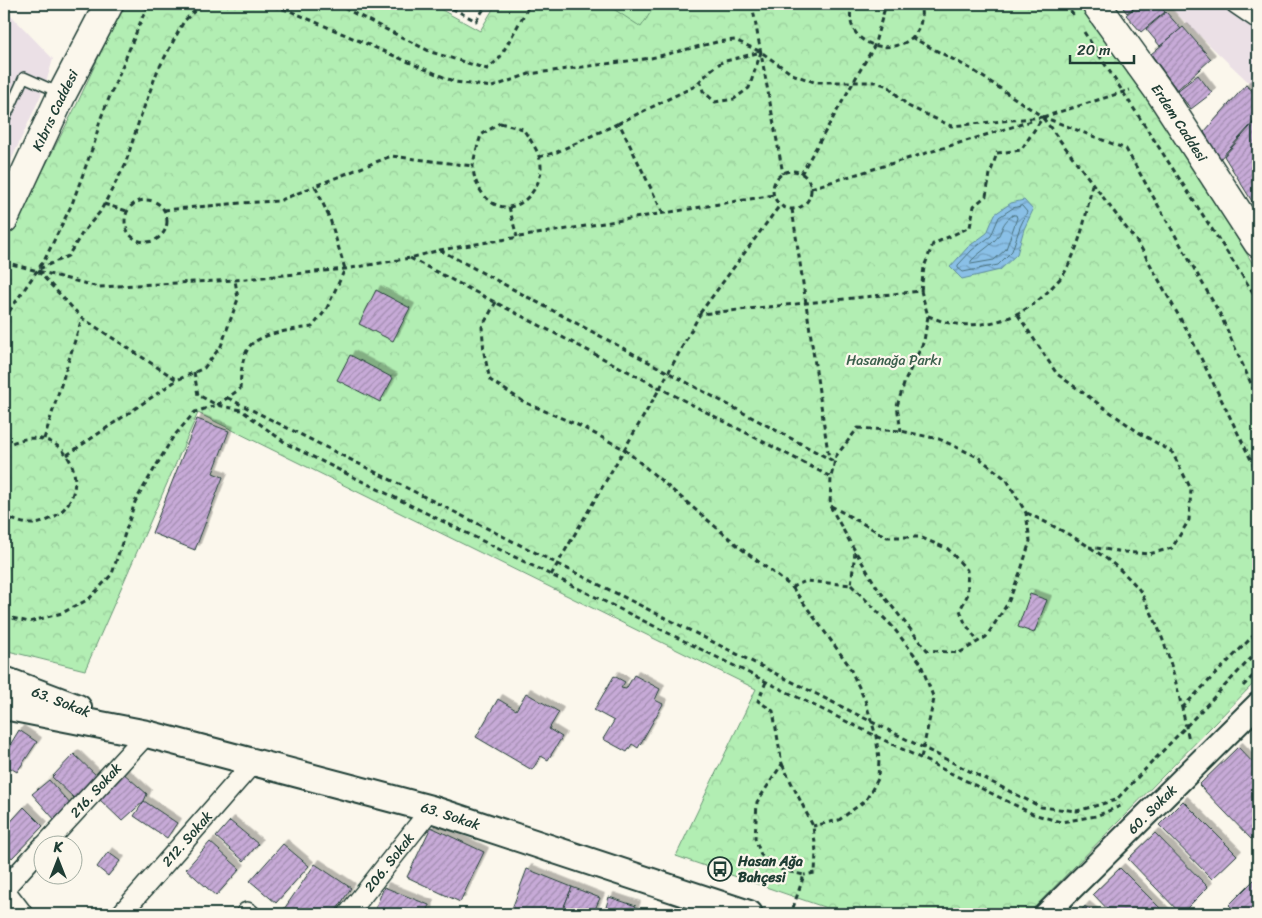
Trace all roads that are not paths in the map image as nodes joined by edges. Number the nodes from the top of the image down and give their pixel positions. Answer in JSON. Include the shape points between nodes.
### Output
{"nodes":[{"id":1,"x":109,"y":4,"type":"edge"},
{"id":2,"x":1236,"y":4,"type":"edge"},
{"id":3,"x":1087,"y":12,"type":"edge"},
{"id":4,"x":1258,"y":19,"type":"edge"},
{"id":5,"x":62,"y":94,"type":"junction"},
{"id":6,"x":4,"y":122,"type":"edge"},
{"id":7,"x":4,"y":218,"type":"edge"},
{"id":8,"x":1258,"y":243,"type":"edge"},
{"id":9,"x":4,"y":680,"type":"edge"},
{"id":10,"x":1258,"y":704,"type":"edge"},
{"id":11,"x":4,"y":706,"type":"edge"},
{"id":12,"x":147,"y":734,"type":"junction"},
{"id":13,"x":253,"y":763,"type":"junction"},
{"id":14,"x":431,"y":809,"type":"junction"},
{"id":15,"x":52,"y":836,"type":"edge"},
{"id":16,"x":32,"y":858,"type":"edge"},
{"id":17,"x":4,"y":889,"type":"edge"},
{"id":18,"x":24,"y":914,"type":"edge"},
{"id":19,"x":122,"y":914,"type":"edge"},
{"id":20,"x":348,"y":914,"type":"edge"},
{"id":21,"x":749,"y":914,"type":"edge"},
{"id":22,"x":1046,"y":914,"type":"edge"}],
"edges":[{"from":1,"to":5,"type":"main road","name":"Kıbrıs Caddesi"},
{"from":2,"to":4,"type":"street"},
{"from":3,"to":8,"type":"main road","name":"Erdem Caddesi","via":[[1161,94]]},
{"from":5,"to":6,"type":"lane","via":[[24,77]]},
{"from":5,"to":7,"type":"main road","name":"Kıbrıs Caddesi"},
{"from":9,"to":12,"type":"main road","name":"63. Sokak"},
{"from":10,"to":22,"type":"street","name":"60. Sokak"},
{"from":11,"to":12,"type":"main road","name":"63. Sokak"},
{"from":12,"to":13,"type":"main road","name":"63. Sokak"},
{"from":12,"to":15,"type":"street","name":"216. Sokak"},
{"from":13,"to":14,"type":"main road","name":"63. Sokak"},
{"from":13,"to":19,"type":"street","name":"212. Sokak"},
{"from":14,"to":20,"type":"street","name":"206. Sokak"},
{"from":14,"to":21,"type":"main road","name":"63. Sokak"},
{"from":16,"to":17,"type":"street","name":"216. Sokak"},
{"from":17,"to":18,"type":"street"}]}
